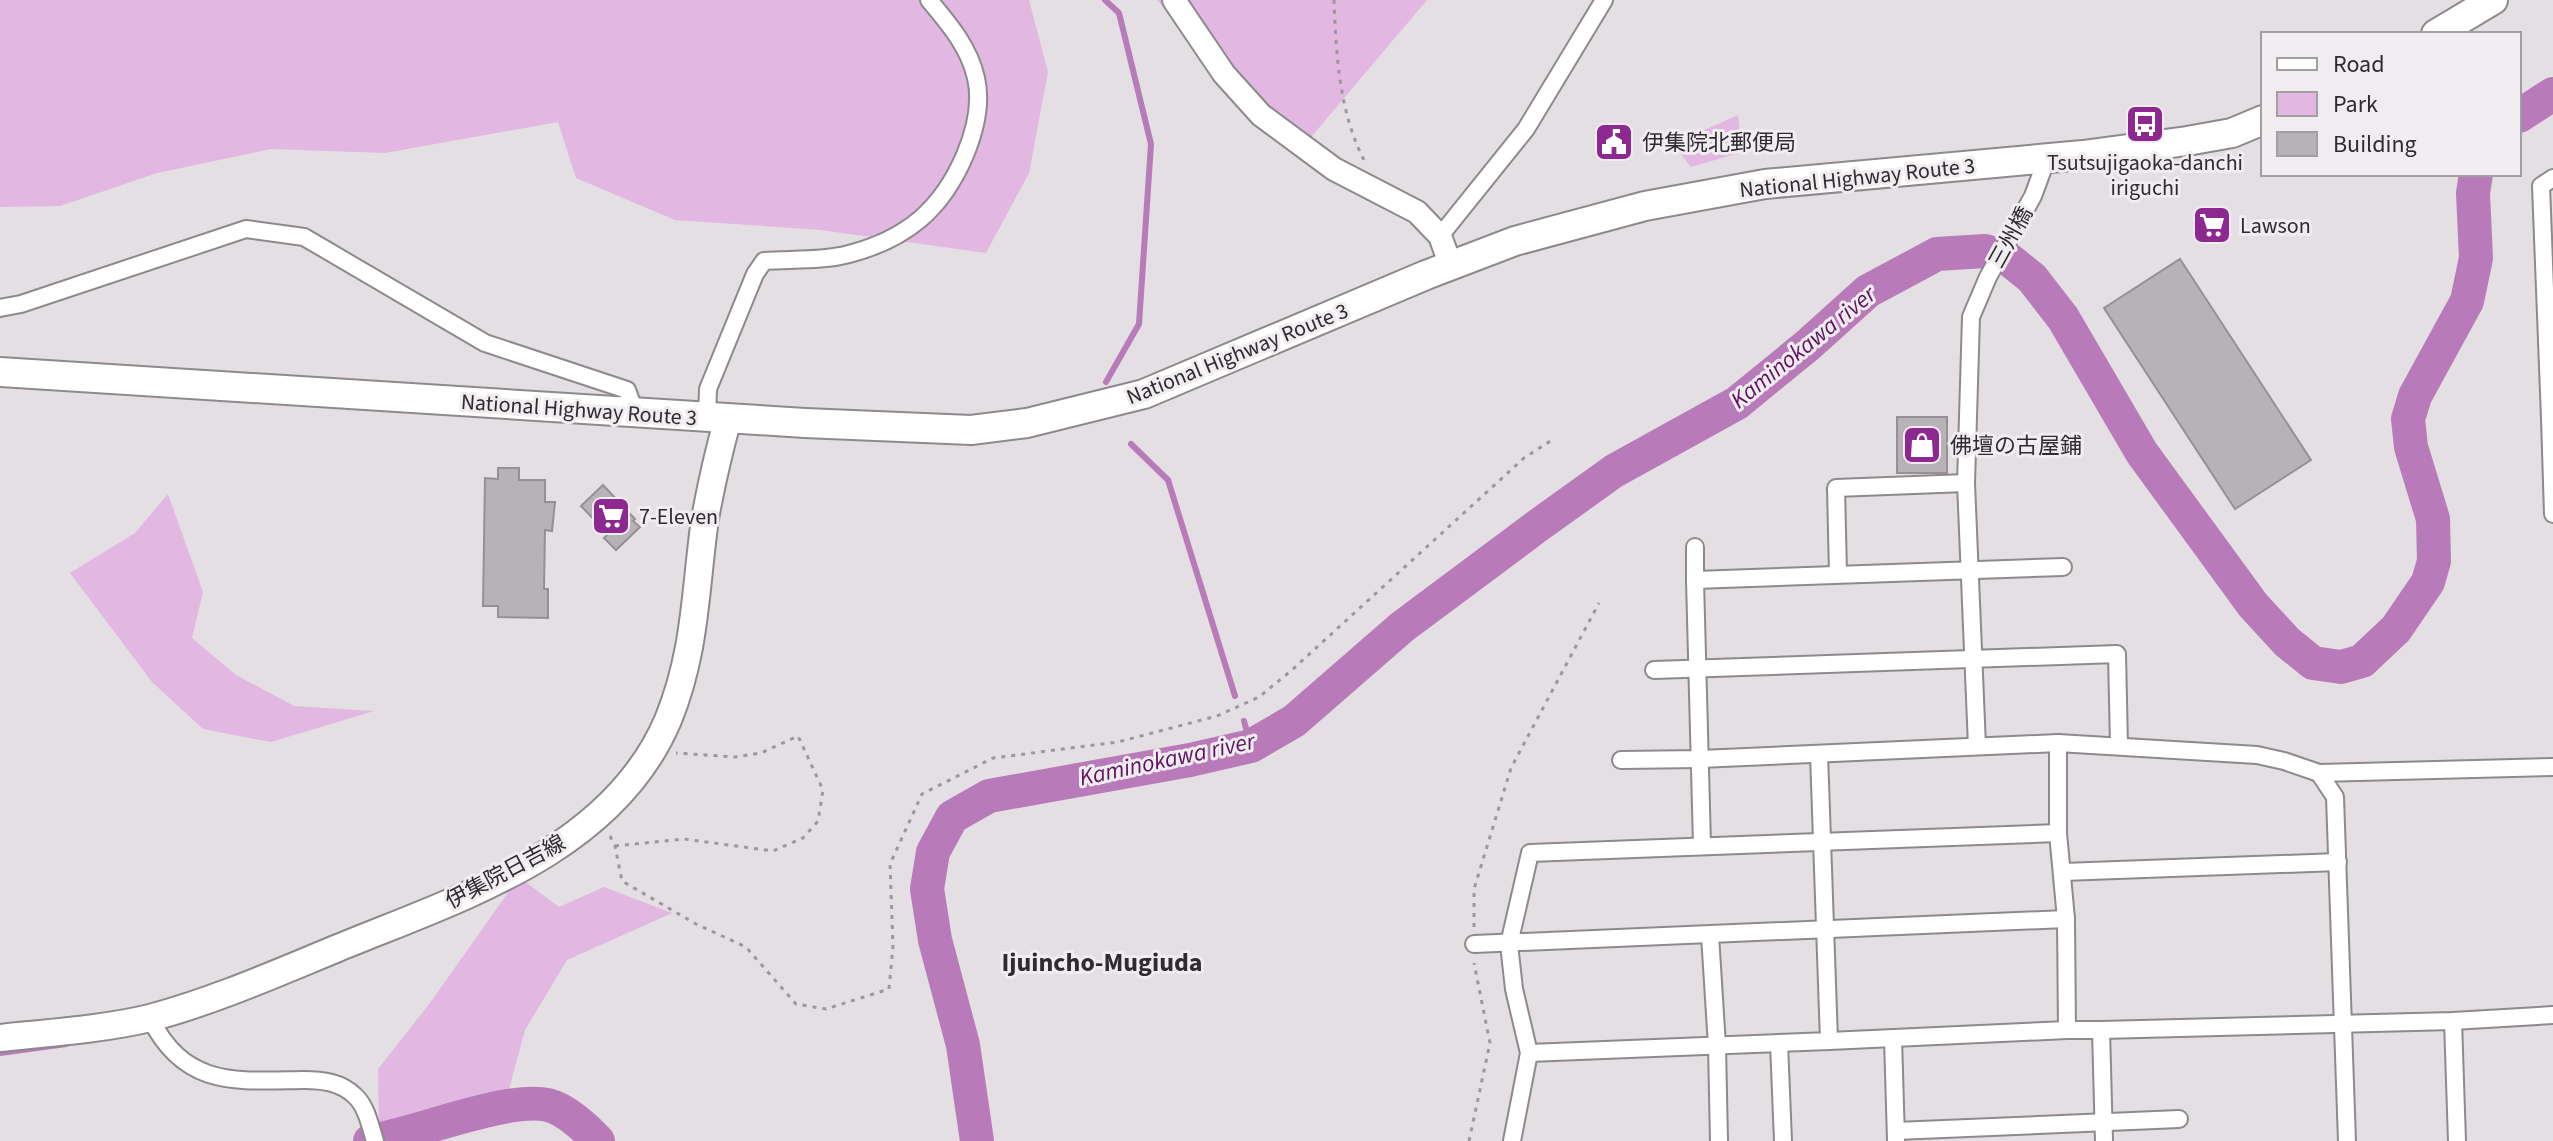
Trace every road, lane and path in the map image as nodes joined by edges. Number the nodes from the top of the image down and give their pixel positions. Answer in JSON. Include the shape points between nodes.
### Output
{"nodes":[{"id":1,"x":929,"y":0,"type":"edge"},
{"id":2,"x":1174,"y":0,"type":"edge"},
{"id":3,"x":1334,"y":0,"type":"edge"},
{"id":4,"x":1604,"y":0,"type":"edge"},
{"id":5,"x":2493,"y":0,"type":"edge"},
{"id":6,"x":2439,"y":32,"type":"edge"},
{"id":7,"x":2261,"y":121,"type":"edge"},
{"id":8,"x":2047,"y":158,"type":"junction"},
{"id":9,"x":2553,"y":178,"type":"edge"},
{"id":10,"x":1381,"y":191,"type":"junction"},
{"id":11,"x":1440,"y":236,"type":"junction"},
{"id":12,"x":1451,"y":266,"type":"junction"},
{"id":13,"x":0,"y":308,"type":"edge"},
{"id":14,"x":0,"y":372,"type":"edge"},
{"id":15,"x":635,"y":412,"type":"junction"},
{"id":16,"x":718,"y":417,"type":"junction"},
{"id":17,"x":2552,"y":418,"type":"edge"},
{"id":18,"x":1555,"y":438,"type":"dead end"},
{"id":19,"x":1966,"y":483,"type":"junction"},
{"id":20,"x":2553,"y":514,"type":"edge"},
{"id":21,"x":1695,"y":547,"type":"dead end"},
{"id":22,"x":2063,"y":567,"type":"dead end"},
{"id":23,"x":1971,"y":570,"type":"junction"},
{"id":24,"x":1838,"y":574,"type":"junction"},
{"id":25,"x":1695,"y":580,"type":"junction"},
{"id":26,"x":1599,"y":603,"type":"dead end"},
{"id":27,"x":1972,"y":659,"type":"junction"},
{"id":28,"x":1697,"y":669,"type":"junction"},
{"id":29,"x":1654,"y":670,"type":"dead end"},
{"id":30,"x":2058,"y":743,"type":"junction"},
{"id":31,"x":1977,"y":746,"type":"junction"},
{"id":32,"x":2119,"y":746,"type":"junction"},
{"id":33,"x":653,"y":751,"type":"junction"},
{"id":34,"x":1819,"y":754,"type":"junction"},
{"id":35,"x":1700,"y":759,"type":"junction"},
{"id":36,"x":1621,"y":760,"type":"dead end"},
{"id":37,"x":2553,"y":767,"type":"edge"},
{"id":38,"x":2319,"y":773,"type":"junction"},
{"id":39,"x":598,"y":815,"type":"junction"},
{"id":40,"x":2058,"y":833,"type":"junction"},
{"id":41,"x":1822,"y":843,"type":"junction"},
{"id":42,"x":1702,"y":845,"type":"junction"},
{"id":43,"x":615,"y":846,"type":"junction"},
{"id":44,"x":2338,"y":862,"type":"junction"},
{"id":45,"x":2063,"y":872,"type":"junction"},
{"id":46,"x":2066,"y":919,"type":"junction"},
{"id":47,"x":1825,"y":928,"type":"junction"},
{"id":48,"x":1710,"y":935,"type":"junction"},
{"id":49,"x":1474,"y":944,"type":"junction"},
{"id":50,"x":1509,"y":944,"type":"junction"},
{"id":51,"x":2553,"y":1015,"type":"edge"},
{"id":52,"x":150,"y":1018,"type":"junction"},
{"id":53,"x":2453,"y":1021,"type":"junction"},
{"id":54,"x":2343,"y":1023,"type":"junction"},
{"id":55,"x":2067,"y":1030,"type":"junction"},
{"id":56,"x":2101,"y":1030,"type":"junction"},
{"id":57,"x":0,"y":1038,"type":"edge"},
{"id":58,"x":1893,"y":1038,"type":"junction"},
{"id":59,"x":1829,"y":1041,"type":"junction"},
{"id":60,"x":1779,"y":1043,"type":"junction"},
{"id":61,"x":1717,"y":1046,"type":"junction"},
{"id":62,"x":1529,"y":1053,"type":"junction"},
{"id":63,"x":2179,"y":1119,"type":"dead end"},
{"id":64,"x":2103,"y":1122,"type":"junction"},
{"id":65,"x":1896,"y":1136,"type":"edge"},
{"id":66,"x":375,"y":1141,"type":"edge"},
{"id":67,"x":1469,"y":1141,"type":"edge"},
{"id":68,"x":1512,"y":1141,"type":"edge"},
{"id":69,"x":1719,"y":1141,"type":"edge"},
{"id":70,"x":1783,"y":1141,"type":"edge"},
{"id":71,"x":2104,"y":1141,"type":"edge"},
{"id":72,"x":2347,"y":1141,"type":"edge"},
{"id":73,"x":2457,"y":1141,"type":"edge"}],
"edges":[{"from":1,"to":16,"type":"street","via":[[961,39],[976,79],[977,126],[953,184],[910,228],[869,247],[847,255],[764,261],[708,389]]},
{"from":2,"to":10,"type":"street","via":[[1224,74],[1261,115],[1334,169]]},
{"from":3,"to":10,"type":"path","via":[[1347,116]]},
{"from":4,"to":11,"type":"street","via":[[1526,129]]},
{"from":5,"to":6,"type":"highway"},
{"from":7,"to":8,"type":"highway","name":"National Highway Route 3","via":[[2232,133],[2187,141]]},
{"from":8,"to":12,"type":"highway","name":"National Highway Route 3","via":[[1735,190],[1515,241]]},
{"from":8,"to":19,"type":"street","name":"三州橋","via":[[1971,317]]},
{"from":9,"to":17,"type":"street","via":[[2541,186]]},
{"from":10,"to":11,"type":"street","via":[[1417,212]]},
{"from":11,"to":12,"type":"street"},
{"from":12,"to":16,"type":"highway","name":"National Highway Route 3","via":[[1144,394],[1066,415],[971,430]]},
{"from":13,"to":15,"type":"street","via":[[246,229],[304,237],[485,343],[627,390]]},
{"from":14,"to":15,"type":"highway","name":"National Highway Route 3"},
{"from":15,"to":16,"type":"highway","name":"National Highway Route 3"},
{"from":16,"to":33,"type":"main road","name":"伊集院日吉線","via":[[689,654]]},
{"from":17,"to":20,"type":"street"},
{"from":18,"to":43,"type":"path","via":[[1524,458],[1259,697],[1217,716],[1118,742],[993,758],[922,794],[890,864],[889,989],[826,1009],[796,1004],[746,947],[622,881]]},
{"from":19,"to":23,"type":"street","name":"三州橋"},
{"from":19,"to":24,"type":"street","via":[[1836,488]]},
{"from":21,"to":25,"type":"street"},
{"from":22,"to":23,"type":"street"},
{"from":23,"to":24,"type":"street"},
{"from":23,"to":27,"type":"street","name":"三州橋"},
{"from":24,"to":25,"type":"street"},
{"from":25,"to":28,"type":"street"},
{"from":26,"to":49,"type":"path","via":[[1511,768],[1474,889]]},
{"from":27,"to":28,"type":"street"},
{"from":27,"to":31,"type":"street","name":"三州橋"},
{"from":27,"to":32,"type":"street","via":[[2117,654]]},
{"from":28,"to":29,"type":"street"},
{"from":28,"to":35,"type":"street"},
{"from":30,"to":31,"type":"street"},
{"from":30,"to":32,"type":"street"},
{"from":30,"to":40,"type":"street"},
{"from":31,"to":34,"type":"street"},
{"from":32,"to":38,"type":"street","via":[[2257,755]]},
{"from":33,"to":39,"type":"main road","name":"伊集院日吉線"},
{"from":33,"to":43,"type":"path","via":[[735,757],[761,753],[798,736],[823,790],[818,821],[803,838],[773,851],[684,839]]},
{"from":34,"to":35,"type":"street"},
{"from":34,"to":41,"type":"street"},
{"from":35,"to":36,"type":"street"},
{"from":35,"to":42,"type":"street"},
{"from":37,"to":38,"type":"street"},
{"from":38,"to":44,"type":"street","via":[[2335,797]]},
{"from":39,"to":43,"type":"path"},
{"from":39,"to":52,"type":"main road","name":"伊集院日吉線","via":[[551,852],[479,888],[244,986]]},
{"from":40,"to":41,"type":"street"},
{"from":40,"to":45,"type":"street"},
{"from":41,"to":42,"type":"street"},
{"from":41,"to":47,"type":"street"},
{"from":42,"to":50,"type":"street","via":[[1530,853]]},
{"from":44,"to":45,"type":"street"},
{"from":44,"to":54,"type":"street"},
{"from":45,"to":46,"type":"street"},
{"from":46,"to":47,"type":"street"},
{"from":46,"to":55,"type":"street"},
{"from":47,"to":48,"type":"street"},
{"from":47,"to":59,"type":"street"},
{"from":48,"to":50,"type":"street"},
{"from":48,"to":61,"type":"street"},
{"from":49,"to":50,"type":"street"},
{"from":49,"to":67,"type":"path","via":[[1474,971],[1490,1043]]},
{"from":50,"to":62,"type":"street"},
{"from":51,"to":53,"type":"street"},
{"from":52,"to":57,"type":"main road","name":"伊集院日吉線"},
{"from":52,"to":66,"type":"street","via":[[173,1054],[228,1081],[327,1080],[353,1093]]},
{"from":53,"to":54,"type":"street"},
{"from":53,"to":73,"type":"street"},
{"from":54,"to":56,"type":"street"},
{"from":54,"to":72,"type":"street"},
{"from":55,"to":56,"type":"street"},
{"from":55,"to":58,"type":"street"},
{"from":56,"to":64,"type":"street"},
{"from":58,"to":59,"type":"street"},
{"from":58,"to":65,"type":"street"},
{"from":59,"to":60,"type":"street"},
{"from":60,"to":61,"type":"street"},
{"from":60,"to":70,"type":"street"},
{"from":61,"to":62,"type":"street"},
{"from":61,"to":69,"type":"street"},
{"from":62,"to":68,"type":"street"},
{"from":63,"to":64,"type":"street"},
{"from":64,"to":65,"type":"street"},
{"from":64,"to":71,"type":"street"}]}
